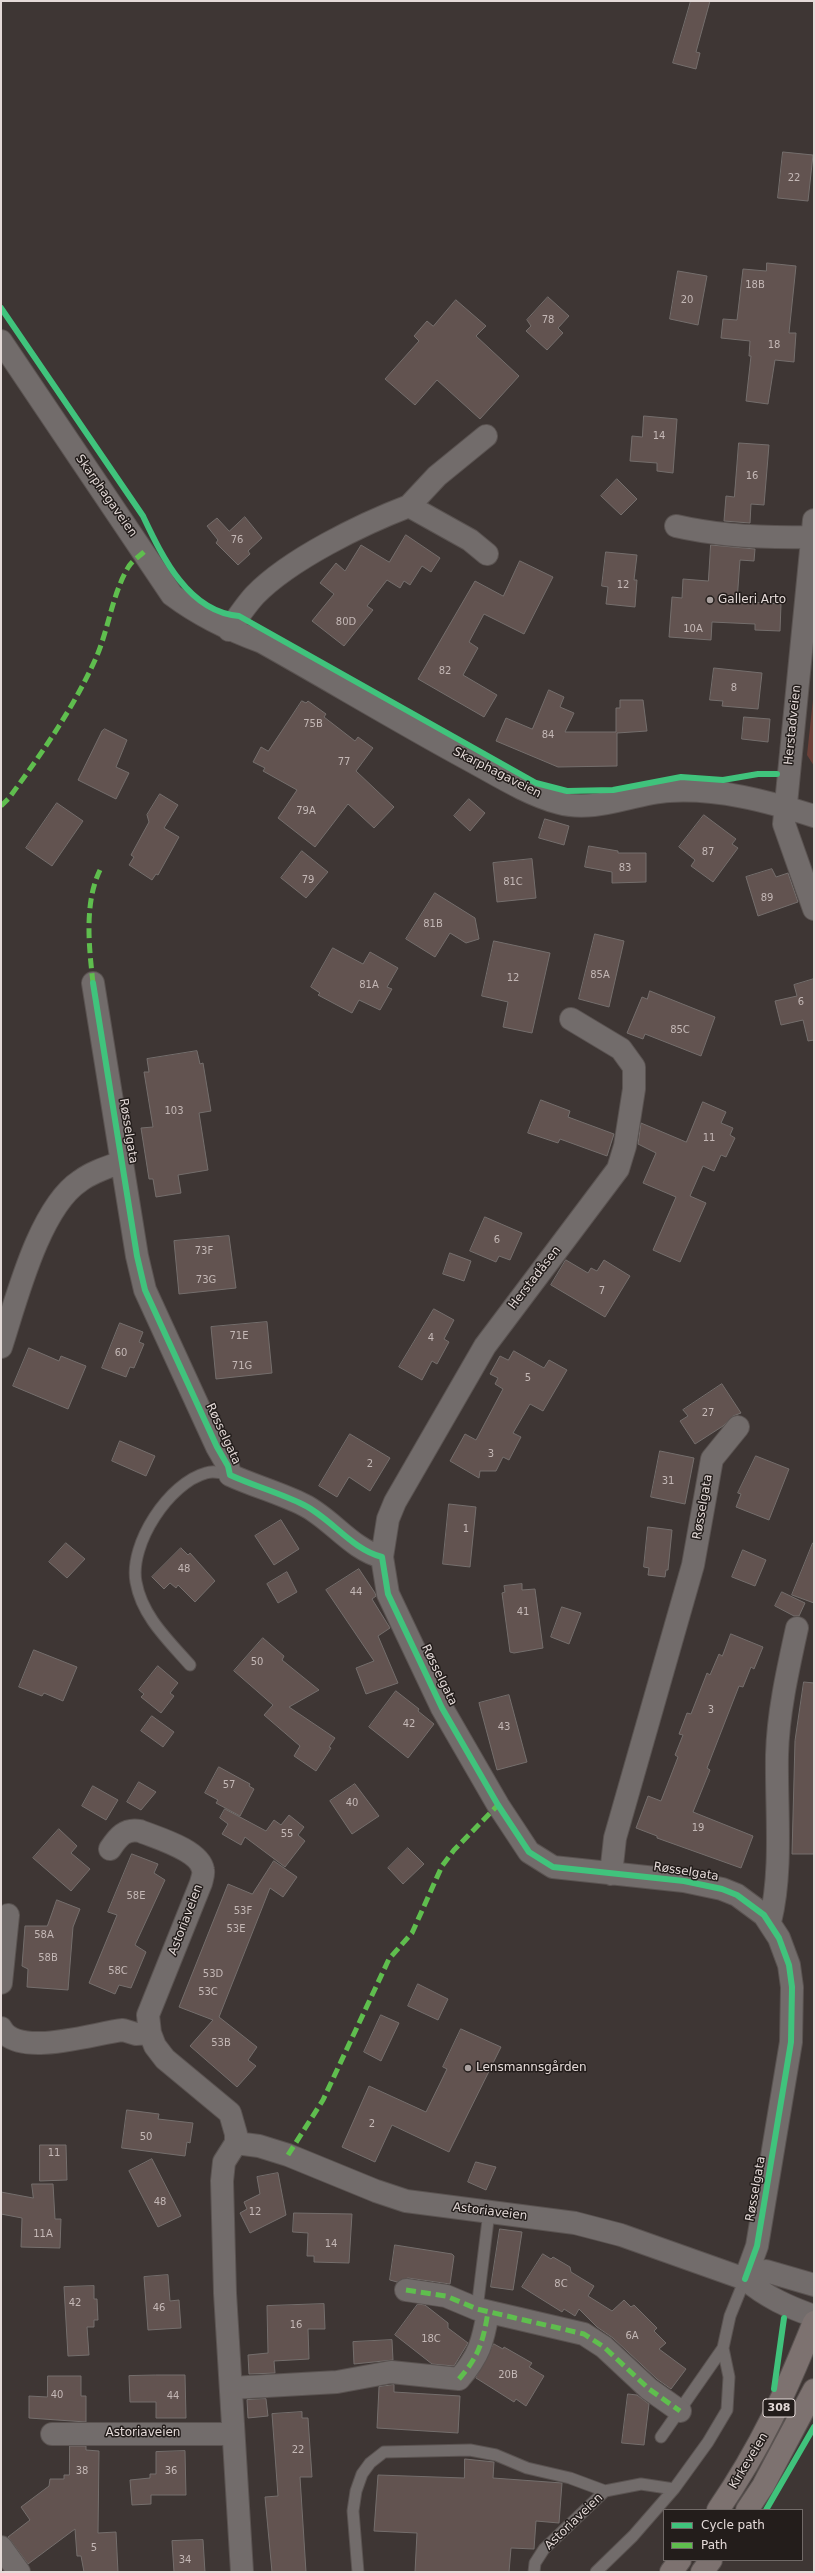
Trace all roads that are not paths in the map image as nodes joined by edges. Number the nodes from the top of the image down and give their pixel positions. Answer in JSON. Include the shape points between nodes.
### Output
{"nodes":[{"id":1,"x":1,"y":341,"type":"edge"},
{"id":2,"x":486,"y":436,"type":"dead end"},
{"id":3,"x":409,"y":506,"type":"junction"},
{"id":4,"x":676,"y":526,"type":"dead end"},
{"id":5,"x":813,"y":529,"type":"edge"},
{"id":6,"x":488,"y":554,"type":"dead end"},
{"id":7,"x":810,"y":606,"type":"edge"},
{"id":8,"x":229,"y":630,"type":"junction"},
{"id":9,"x":786,"y":807,"type":"junction"},
{"id":10,"x":814,"y":816,"type":"edge"},
{"id":11,"x":814,"y":909,"type":"edge"},
{"id":12,"x":93,"y":983,"type":"dead end"},
{"id":13,"x":571,"y":1019,"type":"dead end"},
{"id":14,"x":122,"y":1162,"type":"junction"},
{"id":15,"x":1,"y":1347,"type":"edge"},
{"id":16,"x":738,"y":1427,"type":"dead end"},
{"id":17,"x":230,"y":1475,"type":"junction"},
{"id":18,"x":382,"y":1557,"type":"junction"},
{"id":19,"x":798,"y":1628,"type":"dead end"},
{"id":20,"x":190,"y":1665,"type":"dead end"},
{"id":21,"x":110,"y":1849,"type":"dead end"},
{"id":22,"x":611,"y":1874,"type":"junction"},
{"id":23,"x":8,"y":1915,"type":"dead end"},
{"id":24,"x":770,"y":1922,"type":"junction"},
{"id":25,"x":1,"y":1983,"type":"edge"},
{"id":26,"x":1,"y":2028,"type":"edge"},
{"id":27,"x":150,"y":2033,"type":"junction"},
{"id":28,"x":236,"y":2144,"type":"junction"},
{"id":29,"x":489,"y":2212,"type":"junction"},
{"id":30,"x":745,"y":2279,"type":"junction"},
{"id":31,"x":814,"y":2285,"type":"edge"},
{"id":32,"x":406,"y":2290,"type":"dead end"},
{"id":33,"x":483,"y":2310,"type":"junction"},
{"id":34,"x":814,"y":2316,"type":"edge"},
{"id":35,"x":814,"y":2322,"type":"edge"},
{"id":36,"x":723,"y":2348,"type":"junction"},
{"id":37,"x":231,"y":2388,"type":"junction"},
{"id":38,"x":814,"y":2390,"type":"edge"},
{"id":39,"x":680,"y":2411,"type":"junction"},
{"id":40,"x":52,"y":2434,"type":"dead end"},
{"id":41,"x":233,"y":2434,"type":"junction"},
{"id":42,"x":661,"y":2437,"type":"dead end"},
{"id":43,"x":674,"y":2489,"type":"junction"},
{"id":44,"x":605,"y":2491,"type":"junction"},
{"id":45,"x":719,"y":2509,"type":"edge"},
{"id":46,"x":748,"y":2509,"type":"edge"},
{"id":47,"x":1,"y":2548,"type":"edge"},
{"id":48,"x":679,"y":2561,"type":"edge"},
{"id":49,"x":710,"y":2561,"type":"edge"},
{"id":50,"x":19,"y":2572,"type":"edge"},
{"id":51,"x":242,"y":2572,"type":"edge"},
{"id":52,"x":358,"y":2572,"type":"edge"},
{"id":53,"x":534,"y":2572,"type":"edge"},
{"id":54,"x":596,"y":2572,"type":"edge"},
{"id":55,"x":671,"y":2572,"type":"edge"},
{"id":56,"x":702,"y":2572,"type":"edge"}],
"edges":[{"from":1,"to":8,"type":"street","name":"Skarphagaveien","via":[[172,594],[193,611]]},
{"from":2,"to":3,"type":"street","via":[[437,476]]},
{"from":3,"to":6,"type":"street","via":[[470,540]]},
{"from":3,"to":8,"type":"street","via":[[322,548],[279,575],[255,595]]},
{"from":4,"to":5,"type":"street","name":"Herstadveien","via":[[741,534]]},
{"from":5,"to":7,"type":"street","name":"Herstadveien"},
{"from":7,"to":9,"type":"street","name":"Herstadveien"},
{"from":8,"to":9,"type":"street","name":"Skarphagaveien","via":[[262,642],[482,767],[533,794],[560,803],[610,803],[667,791],[694,790]]},
{"from":9,"to":10,"type":"street","name":"Skarphagaveien"},
{"from":9,"to":11,"type":"street","name":"Herstadveien","via":[[785,830]]},
{"from":12,"to":14,"type":"street","name":"Røsselgata"},
{"from":13,"to":18,"type":"street","name":"Herstadåsen","via":[[620,1049],[634,1067],[633,1096],[625,1146],[618,1169],[485,1346],[395,1502],[388,1519]]},
{"from":14,"to":15,"type":"street","name":"Røsselgata","via":[[80,1180],[56,1204],[37,1243]]},
{"from":14,"to":17,"type":"street","name":"Røsselgata","via":[[145,1290]]},
{"from":16,"to":22,"type":"street","name":"Røsselgata","via":[[712,1459],[693,1565],[615,1838]]},
{"from":17,"to":18,"type":"street","name":"Røsselgata","via":[[304,1505],[330,1521],[360,1548]]},
{"from":17,"to":20,"type":"lane","via":[[207,1472],[190,1479],[174,1493],[147,1530],[137,1560],[136,1580],[142,1604],[160,1631]]},
{"from":18,"to":22,"type":"street","name":"Røsselgata","via":[[388,1594],[442,1708],[494,1799],[529,1852],[553,1867]]},
{"from":19,"to":24,"type":"street","via":[[789,1668],[777,1752],[776,1872]]},
{"from":21,"to":27,"type":"street","name":"Astoriaveien","via":[[123,1833],[140,1831],[190,1852],[200,1862],[203,1871],[201,1883],[148,2015]]},
{"from":22,"to":24,"type":"street","name":"Røsselgata","via":[[684,1881],[722,1889],[746,1901]]},
{"from":23,"to":25,"type":"street"},
{"from":24,"to":30,"type":"street","name":"Røsselgata","via":[[789,1965],[791,2042],[757,2246]]},
{"from":26,"to":27,"type":"street","via":[[5,2035],[14,2040],[41,2043],[123,2030],[136,2034]]},
{"from":27,"to":28,"type":"street","name":"Astoriaveien","via":[[155,2046],[165,2059],[230,2114]]},
{"from":28,"to":29,"type":"street","name":"Astoriaveien","via":[[248,2143],[266,2148],[406,2201]]},
{"from":28,"to":37,"type":"street","via":[[224,2162],[222,2181]]},
{"from":29,"to":30,"type":"street","name":"Astoriaveien","via":[[575,2223],[622,2235]]},
{"from":29,"to":33,"type":"lane"},
{"from":30,"to":31,"type":"street","via":[[766,2271]]},
{"from":30,"to":34,"type":"street","name":"Astoriaveien","via":[[760,2292],[788,2307]]},
{"from":30,"to":36,"type":"lane","via":[[730,2316]]},
{"from":32,"to":33,"type":"street","via":[[446,2296]]},
{"from":33,"to":37,"type":"street","via":[[482,2345],[473,2363],[459,2379],[391,2372],[338,2382]]},
{"from":33,"to":39,"type":"street","via":[[584,2334],[604,2348],[649,2389]]},
{"from":35,"to":45,"type":"main road","name":"Kirkeveien","number":"308","via":[[771,2423],[751,2460]]},
{"from":36,"to":39,"type":"lane"},
{"from":36,"to":43,"type":"lane","via":[[729,2377],[727,2410],[708,2442]]},
{"from":37,"to":41,"type":"street"},
{"from":38,"to":46,"type":"main road","name":"Kirkeveien","number":"308","via":[[763,2486]]},
{"from":39,"to":42,"type":"lane"},
{"from":40,"to":41,"type":"street","name":"Astoriaveien"},
{"from":41,"to":51,"type":"street"},
{"from":43,"to":44,"type":"lane","name":"Astoriaveien","via":[[641,2484]]},
{"from":43,"to":54,"type":"lane","via":[[633,2536]]},
{"from":44,"to":52,"type":"lane","via":[[570,2478],[527,2468],[496,2455],[470,2450],[384,2452],[370,2463],[362,2474],[356,2491],[353,2512]]},
{"from":44,"to":53,"type":"lane","name":"Astoriaveien","via":[[544,2549],[535,2563]]},
{"from":47,"to":50,"type":"street"},
{"from":48,"to":55,"type":"main road"},
{"from":49,"to":56,"type":"main road"}]}
